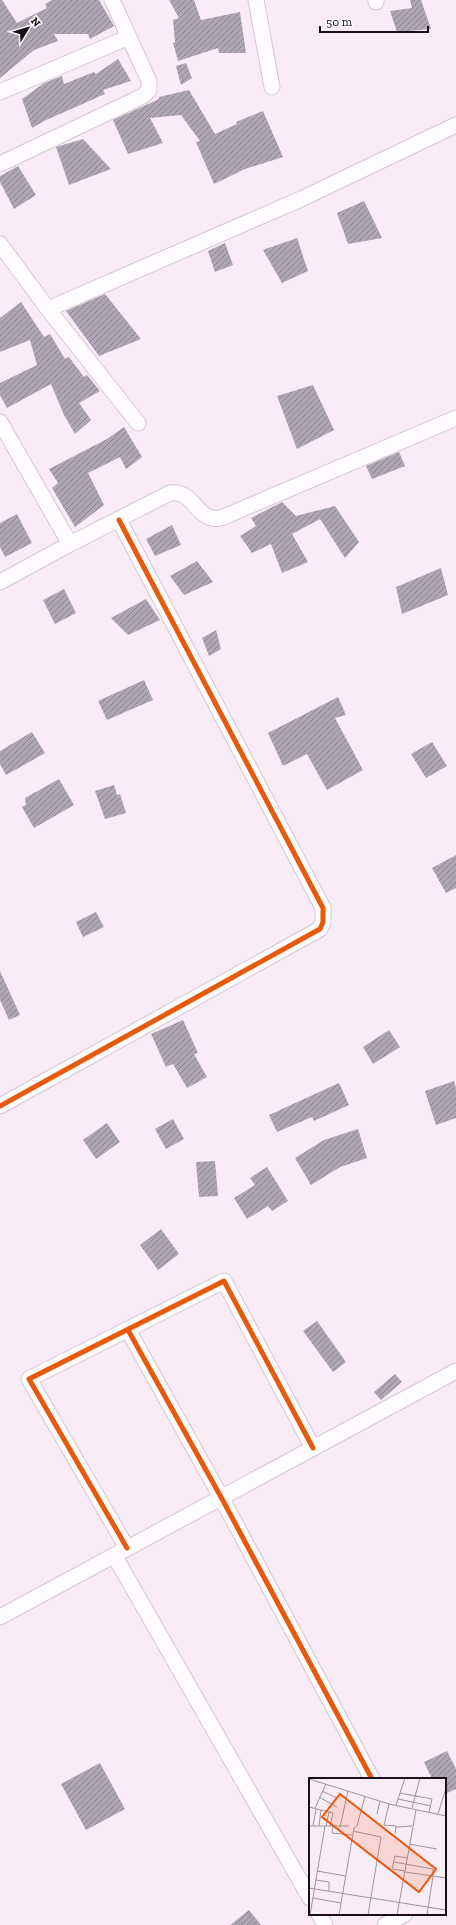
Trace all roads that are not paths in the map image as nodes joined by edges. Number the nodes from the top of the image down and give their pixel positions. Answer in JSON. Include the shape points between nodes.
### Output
{"nodes":[{"id":1,"x":112,"y":0,"type":"edge"},
{"id":2,"x":256,"y":0,"type":"edge"},
{"id":3,"x":129,"y":37,"type":"junction"},
{"id":4,"x":272,"y":87,"type":"dead end"},
{"id":5,"x":0,"y":92,"type":"edge"},
{"id":6,"x":456,"y":125,"type":"edge"},
{"id":7,"x":0,"y":164,"type":"edge"},
{"id":8,"x":0,"y":244,"type":"edge"},
{"id":9,"x":48,"y":309,"type":"junction"},
{"id":10,"x":456,"y":418,"type":"edge"},
{"id":11,"x":0,"y":422,"type":"edge"},
{"id":12,"x":138,"y":423,"type":"dead end"},
{"id":13,"x":119,"y":520,"type":"junction"},
{"id":14,"x":70,"y":544,"type":"junction"},
{"id":15,"x":0,"y":582,"type":"edge"},
{"id":16,"x":0,"y":1106,"type":"edge"},
{"id":17,"x":128,"y":1330,"type":"junction"},
{"id":18,"x":456,"y":1371,"type":"edge"},
{"id":19,"x":313,"y":1448,"type":"junction"},
{"id":20,"x":221,"y":1497,"type":"junction"},
{"id":21,"x":120,"y":1552,"type":"junction"},
{"id":22,"x":0,"y":1617,"type":"edge"},
{"id":23,"x":371,"y":1778,"type":"edge"},
{"id":24,"x":309,"y":1896,"type":"edge"},
{"id":25,"x":320,"y":1915,"type":"edge"},
{"id":26,"x":403,"y":1915,"type":"edge"},
{"id":27,"x":325,"y":1925,"type":"edge"},
{"id":28,"x":385,"y":1925,"type":"edge"}],
"edges":[{"from":1,"to":3,"type":"street"},
{"from":2,"to":4,"type":"street"},
{"from":3,"to":5,"type":"street"},
{"from":3,"to":7,"type":"street","via":[[149,81],[149,90],[143,96]]},
{"from":6,"to":9,"type":"street","via":[[301,199]]},
{"from":8,"to":9,"type":"street"},
{"from":9,"to":12,"type":"street"},
{"from":10,"to":13,"type":"street","via":[[221,518],[207,518],[184,494],[177,492],[170,493]]},
{"from":11,"to":14,"type":"street"},
{"from":13,"to":14,"type":"street"},
{"from":13,"to":16,"type":"street","via":[[323,908],[323,922],[320,929]]},
{"from":14,"to":15,"type":"street"},
{"from":17,"to":19,"type":"street","via":[[224,1281]]},
{"from":17,"to":20,"type":"street"},
{"from":17,"to":21,"type":"street","via":[[29,1379]]},
{"from":18,"to":19,"type":"street"},
{"from":19,"to":20,"type":"street"},
{"from":20,"to":21,"type":"street"},
{"from":20,"to":23,"type":"street"},
{"from":21,"to":22,"type":"street"},
{"from":21,"to":24,"type":"street"},
{"from":25,"to":27,"type":"street"},
{"from":26,"to":28,"type":"street"}]}
